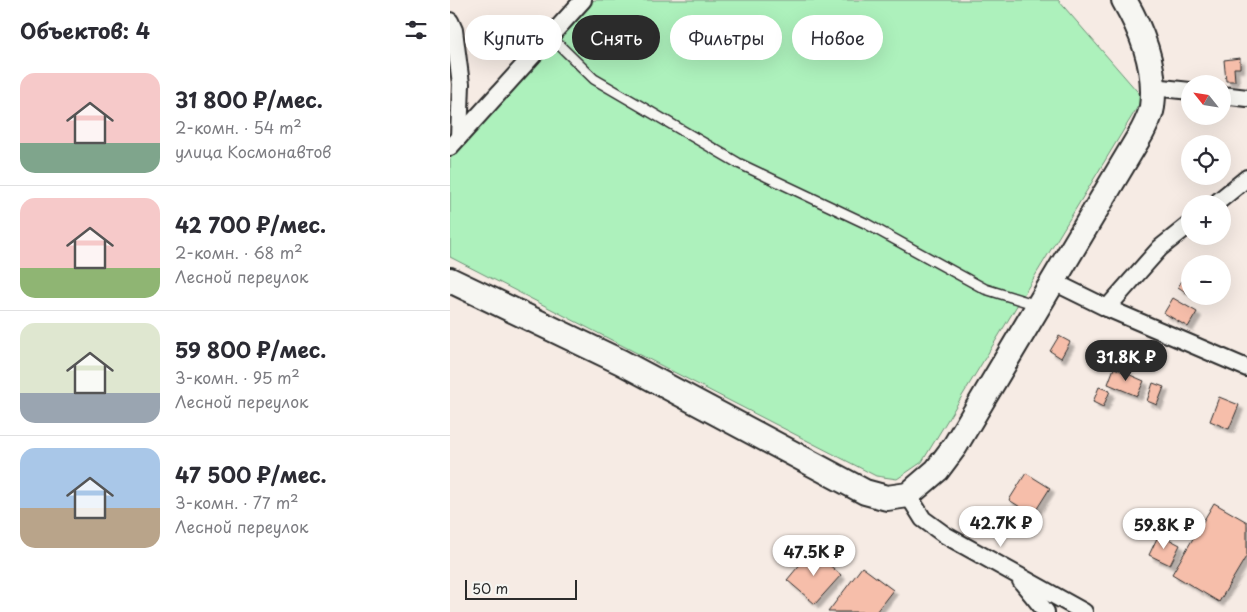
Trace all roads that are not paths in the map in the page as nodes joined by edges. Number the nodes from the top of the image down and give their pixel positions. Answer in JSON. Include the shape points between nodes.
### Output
{"nodes":[{"id":1,"x":583,"y":0,"type":"edge"},
{"id":2,"x":1124,"y":0,"type":"edge"},
{"id":3,"x":450,"y":21,"type":"edge"},
{"id":4,"x":562,"y":23,"type":"edge"},
{"id":5,"x":562,"y":48,"type":"edge"},
{"id":6,"x":528,"y":60,"type":"edge"},
{"id":7,"x":1153,"y":87,"type":"junction"},
{"id":8,"x":1181,"y":90,"type":"edge"},
{"id":9,"x":1231,"y":96,"type":"edge"},
{"id":10,"x":1247,"y":98,"type":"edge"},
{"id":11,"x":455,"y":142,"type":"edge"},
{"id":12,"x":1247,"y":178,"type":"edge"},
{"id":13,"x":1226,"y":195,"type":"edge"},
{"id":14,"x":1181,"y":231,"type":"edge"},
{"id":15,"x":450,"y":280,"type":"edge"},
{"id":16,"x":1052,"y":281,"type":"junction"},
{"id":17,"x":1038,"y":305,"type":"junction"},
{"id":18,"x":1107,"y":308,"type":"junction"},
{"id":19,"x":1247,"y":368,"type":"edge"},
{"id":20,"x":908,"y":495,"type":"junction"},
{"id":21,"x":1017,"y":575,"type":"junction"},
{"id":22,"x":1046,"y":612,"type":"edge"},
{"id":23,"x":1084,"y":612,"type":"edge"}],
"edges":[{"from":1,"to":4,"type":"street"},
{"from":2,"to":7,"type":"street","via":[[1147,48]]},
{"from":3,"to":11,"type":"street","via":[[462,84]]},
{"from":5,"to":17,"type":"lane","via":[[594,79],[738,163],[865,223],[985,289]]},
{"from":6,"to":11,"type":"street"},
{"from":7,"to":8,"type":"street"},
{"from":7,"to":16,"type":"street","via":[[1152,108],[1142,132]]},
{"from":9,"to":10,"type":"street"},
{"from":12,"to":13,"type":"street"},
{"from":14,"to":18,"type":"street","via":[[1160,248]]},
{"from":15,"to":20,"type":"street","via":[[621,362],[865,492],[887,498]]},
{"from":16,"to":17,"type":"street"},
{"from":16,"to":18,"type":"street"},
{"from":17,"to":20,"type":"street","via":[[938,470]]},
{"from":18,"to":19,"type":"street"},
{"from":20,"to":21,"type":"street","via":[[923,519]]},
{"from":21,"to":22,"type":"street"},
{"from":21,"to":23,"type":"street"}]}
